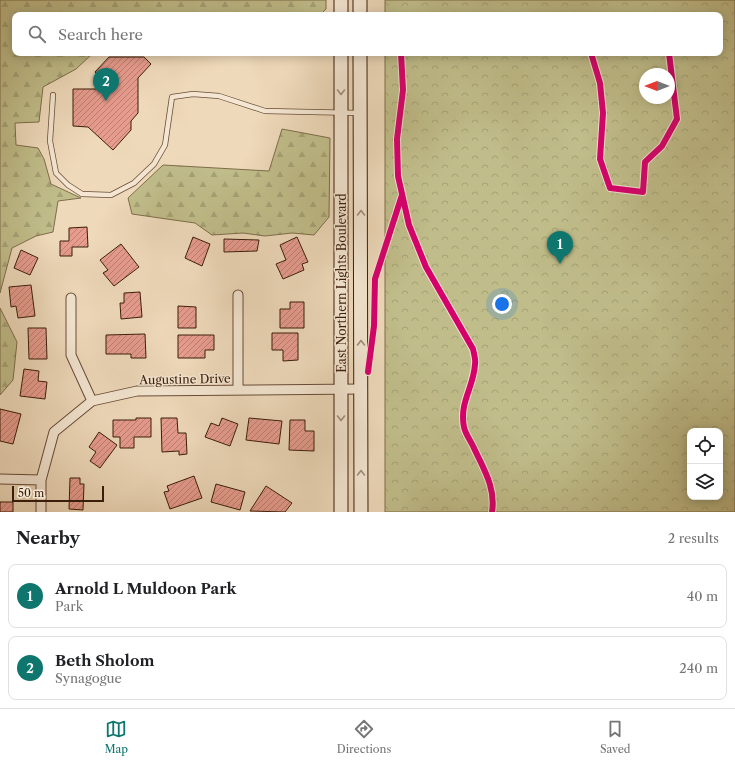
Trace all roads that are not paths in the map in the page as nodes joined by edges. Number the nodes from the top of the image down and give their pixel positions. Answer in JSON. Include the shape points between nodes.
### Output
{"nodes":[{"id":1,"x":341,"y":0,"type":"edge"},
{"id":2,"x":360,"y":0,"type":"edge"},
{"id":3,"x":341,"y":12,"type":"edge"},
{"id":4,"x":360,"y":12,"type":"edge"},
{"id":5,"x":341,"y":56,"type":"edge"},
{"id":6,"x":360,"y":56,"type":"edge"},
{"id":7,"x":53,"y":94,"type":"dead end"},
{"id":8,"x":341,"y":113,"type":"junction"},
{"id":9,"x":360,"y":113,"type":"junction"},
{"id":10,"x":238,"y":296,"type":"dead end"},
{"id":11,"x":71,"y":298,"type":"dead end"},
{"id":12,"x":342,"y":389,"type":"junction"},
{"id":13,"x":361,"y":389,"type":"junction"},
{"id":14,"x":238,"y":390,"type":"junction"},
{"id":15,"x":92,"y":402,"type":"junction"},
{"id":16,"x":0,"y":479,"type":"edge"},
{"id":17,"x":41,"y":480,"type":"junction"},
{"id":18,"x":41,"y":512,"type":"edge"},
{"id":19,"x":341,"y":512,"type":"edge"},
{"id":20,"x":361,"y":512,"type":"edge"}],
"edges":[{"from":1,"to":3,"type":"main road"},
{"from":2,"to":4,"type":"main road"},
{"from":5,"to":8,"type":"main road","name":"East Northern Lights Boulevard","one_way":true},
{"from":6,"to":9,"type":"main road","name":"East Northern Lights Boulevard"},
{"from":7,"to":8,"type":"lane","via":[[50,141],[52,160],[56,173],[82,194],[112,195],[134,183],[154,164],[165,144],[172,97],[193,94],[219,96],[265,111]]},
{"from":8,"to":9,"type":"lane"},
{"from":8,"to":12,"type":"main road","name":"East Northern Lights Boulevard"},
{"from":13,"to":9,"type":"main road","name":"East Northern Lights Boulevard","one_way":true},
{"from":10,"to":14,"type":"street"},
{"from":11,"to":15,"type":"street","via":[[71,355]]},
{"from":12,"to":13,"type":"street","name":"Augustine Drive"},
{"from":12,"to":14,"type":"street","name":"Augustine Drive"},
{"from":12,"to":19,"type":"main road","name":"East Northern Lights Boulevard","one_way":true},
{"from":20,"to":13,"type":"main road","name":"East Northern Lights Boulevard","one_way":true},
{"from":14,"to":15,"type":"street","name":"Augustine Drive","via":[[138,391]]},
{"from":15,"to":17,"type":"street","name":"Augustine Drive","via":[[54,432]]},
{"from":16,"to":17,"type":"street"},
{"from":17,"to":18,"type":"street","name":"Augustine Drive"}]}
